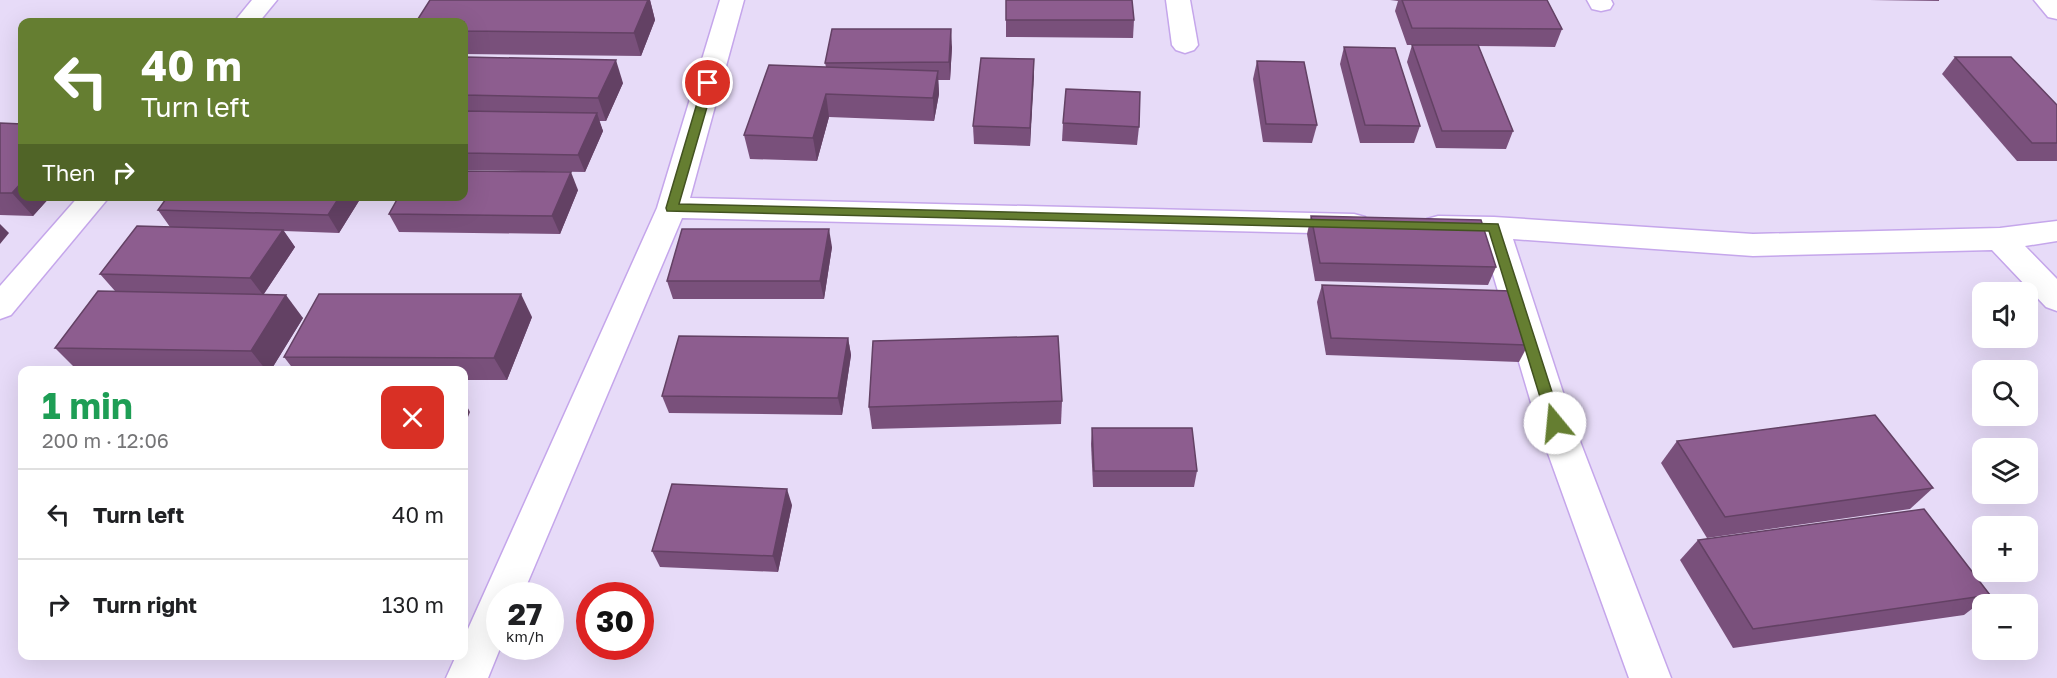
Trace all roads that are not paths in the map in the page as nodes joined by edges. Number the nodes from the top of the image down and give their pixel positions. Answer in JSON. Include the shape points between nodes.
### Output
{"nodes":[{"id":1,"x":265,"y":0,"type":"edge"},
{"id":2,"x":732,"y":0,"type":"edge"},
{"id":3,"x":1178,"y":0,"type":"edge"},
{"id":4,"x":2046,"y":0,"type":"edge"},
{"id":5,"x":2057,"y":12,"type":"edge"},
{"id":6,"x":249,"y":18,"type":"edge"},
{"id":7,"x":1185,"y":45,"type":"dead end"},
{"id":8,"x":92,"y":201,"type":"edge"},
{"id":9,"x":672,"y":208,"type":"junction"},
{"id":10,"x":1494,"y":227,"type":"junction"},
{"id":11,"x":2057,"y":231,"type":"edge"},
{"id":12,"x":2000,"y":239,"type":"junction"},
{"id":13,"x":2057,"y":299,"type":"edge"},
{"id":14,"x":0,"y":307,"type":"edge"},
{"id":15,"x":508,"y":582,"type":"edge"},
{"id":16,"x":486,"y":633,"type":"edge"},
{"id":17,"x":467,"y":678,"type":"edge"},
{"id":18,"x":1650,"y":678,"type":"edge"}],
"edges":[{"from":1,"to":6,"type":"street"},
{"from":2,"to":9,"type":"street"},
{"from":3,"to":7,"type":"street"},
{"from":4,"to":5,"type":"street"},
{"from":8,"to":14,"type":"street"},
{"from":9,"to":10,"type":"street"},
{"from":9,"to":15,"type":"street"},
{"from":10,"to":12,"type":"street","via":[[1753,245]]},
{"from":10,"to":18,"type":"street","via":[[1555,423]]},
{"from":11,"to":12,"type":"street"},
{"from":12,"to":13,"type":"street"},
{"from":16,"to":17,"type":"street"}]}
